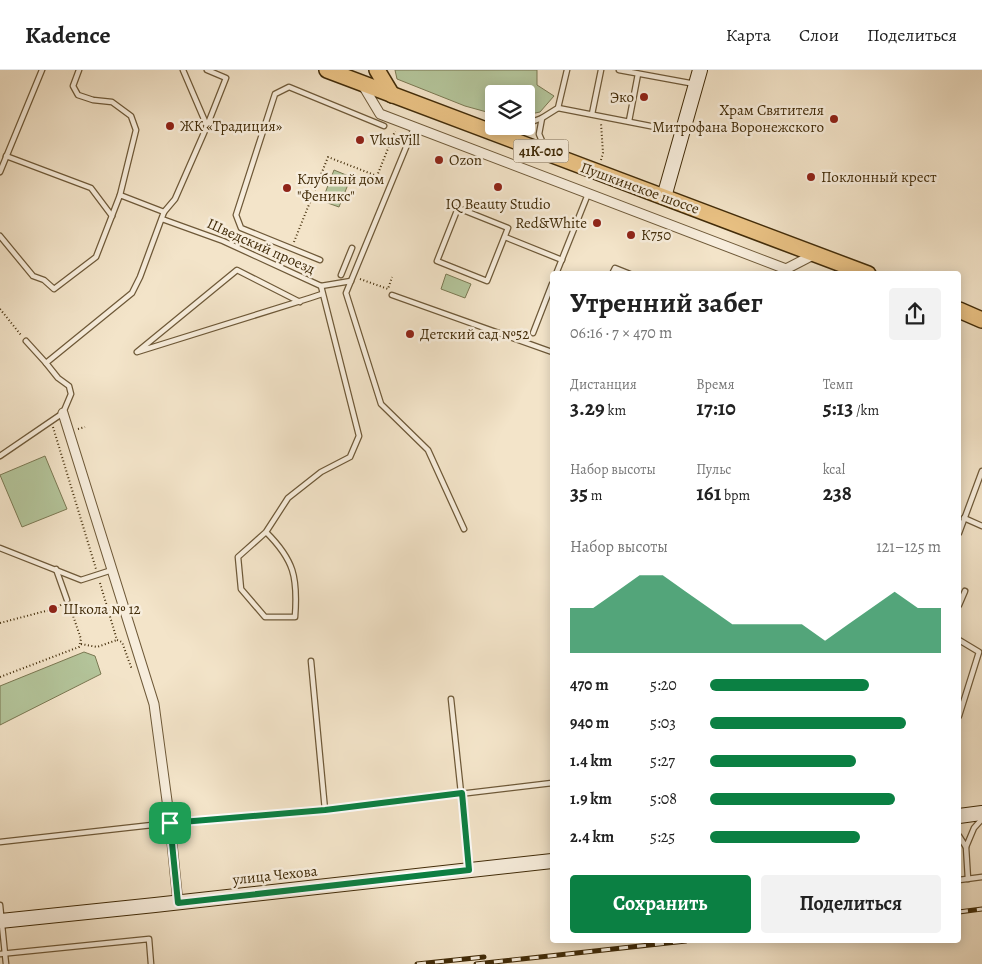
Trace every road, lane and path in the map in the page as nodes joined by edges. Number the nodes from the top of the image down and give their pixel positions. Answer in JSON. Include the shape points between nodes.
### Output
{"nodes":[{"id":1,"x":42,"y":70,"type":"edge"},
{"id":2,"x":79,"y":70,"type":"edge"},
{"id":3,"x":183,"y":70,"type":"edge"},
{"id":4,"x":207,"y":70,"type":"edge"},
{"id":5,"x":327,"y":70,"type":"edge"},
{"id":6,"x":377,"y":70,"type":"edge"},
{"id":7,"x":567,"y":70,"type":"edge"},
{"id":8,"x":601,"y":70,"type":"edge"},
{"id":9,"x":619,"y":70,"type":"edge"},
{"id":10,"x":700,"y":70,"type":"edge"},
{"id":11,"x":638,"y":74,"type":"junction"},
{"id":12,"x":362,"y":84,"type":"junction"},
{"id":13,"x":696,"y":85,"type":"junction"},
{"id":14,"x":392,"y":95,"type":"junction"},
{"id":15,"x":558,"y":108,"type":"junction"},
{"id":16,"x":592,"y":114,"type":"junction"},
{"id":17,"x":542,"y":118,"type":"junction"},
{"id":18,"x":535,"y":121,"type":"edge"},
{"id":19,"x":601,"y":121,"type":"dead end"},
{"id":20,"x":629,"y":121,"type":"junction"},
{"id":21,"x":397,"y":125,"type":"dead end"},
{"id":22,"x":207,"y":126,"type":"junction"},
{"id":23,"x":384,"y":126,"type":"dead end"},
{"id":24,"x":414,"y":128,"type":"junction"},
{"id":25,"x":485,"y":130,"type":"edge"},
{"id":26,"x":682,"y":132,"type":"junction"},
{"id":27,"x":497,"y":135,"type":"edge"},
{"id":28,"x":547,"y":154,"type":"junction"},
{"id":29,"x":6,"y":156,"type":"junction"},
{"id":30,"x":601,"y":160,"type":"dead end"},
{"id":31,"x":0,"y":172,"type":"edge"},
{"id":32,"x":588,"y":194,"type":"junction"},
{"id":33,"x":120,"y":195,"type":"junction"},
{"id":34,"x":664,"y":197,"type":"junction"},
{"id":35,"x":164,"y":212,"type":"junction"},
{"id":36,"x":112,"y":216,"type":"junction"},
{"id":37,"x":162,"y":219,"type":"junction"},
{"id":38,"x":0,"y":236,"type":"edge"},
{"id":39,"x":504,"y":237,"type":"junction"},
{"id":40,"x":352,"y":248,"type":"dead end"},
{"id":41,"x":292,"y":249,"type":"junction"},
{"id":42,"x":816,"y":254,"type":"junction"},
{"id":43,"x":320,"y":260,"type":"dead end"},
{"id":44,"x":562,"y":260,"type":"junction"},
{"id":45,"x":557,"y":271,"type":"edge"},
{"id":46,"x":858,"y":271,"type":"edge"},
{"id":47,"x":341,"y":276,"type":"dead end"},
{"id":48,"x":392,"y":277,"type":"dead end"},
{"id":49,"x":353,"y":278,"type":"junction"},
{"id":50,"x":321,"y":286,"type":"junction"},
{"id":51,"x":550,"y":289,"type":"edge"},
{"id":52,"x":322,"y":294,"type":"junction"},
{"id":53,"x":392,"y":295,"type":"dead end"},
{"id":54,"x":300,"y":302,"type":"junction"},
{"id":55,"x":0,"y":309,"type":"edge"},
{"id":56,"x":961,"y":311,"type":"edge"},
{"id":57,"x":982,"y":320,"type":"edge"},
{"id":58,"x":533,"y":333,"type":"dead end"},
{"id":59,"x":26,"y":341,"type":"joint"},
{"id":60,"x":550,"y":351,"type":"edge"},
{"id":61,"x":46,"y":363,"type":"junction"},
{"id":62,"x":64,"y":413,"type":"junction"},
{"id":63,"x":53,"y":427,"type":"dead end"},
{"id":64,"x":85,"y":427,"type":"dead end"},
{"id":65,"x":76,"y":430,"type":"dead end"},
{"id":66,"x":0,"y":456,"type":"edge"},
{"id":67,"x":982,"y":471,"type":"edge"},
{"id":68,"x":964,"y":518,"type":"junction"},
{"id":69,"x":982,"y":526,"type":"edge"},
{"id":70,"x":961,"y":527,"type":"edge"},
{"id":71,"x":464,"y":529,"type":"dead end"},
{"id":72,"x":266,"y":532,"type":"junction"},
{"id":73,"x":0,"y":548,"type":"edge"},
{"id":74,"x":56,"y":569,"type":"junction"},
{"id":75,"x":112,"y":570,"type":"junction"},
{"id":76,"x":97,"y":574,"type":"junction"},
{"id":77,"x":965,"y":590,"type":"dead end"},
{"id":78,"x":67,"y":600,"type":"junction"},
{"id":79,"x":961,"y":600,"type":"edge"},
{"id":80,"x":0,"y":624,"type":"edge"},
{"id":81,"x":117,"y":640,"type":"junction"},
{"id":82,"x":961,"y":641,"type":"edge"},
{"id":83,"x":81,"y":644,"type":"junction"},
{"id":84,"x":311,"y":661,"type":"dead end"},
{"id":85,"x":136,"y":666,"type":"dead end"},
{"id":86,"x":0,"y":676,"type":"edge"},
{"id":87,"x":451,"y":699,"type":"dead end"},
{"id":88,"x":961,"y":710,"type":"edge"},
{"id":89,"x":550,"y":784,"type":"edge"},
{"id":90,"x":462,"y":793,"type":"junction"},
{"id":91,"x":325,"y":810,"type":"junction"},
{"id":92,"x":982,"y":813,"type":"edge"},
{"id":93,"x":961,"y":816,"type":"edge"},
{"id":94,"x":982,"y":819,"type":"edge"},
{"id":95,"x":170,"y":823,"type":"junction"},
{"id":96,"x":961,"y":839,"type":"edge"},
{"id":97,"x":0,"y":842,"type":"edge"},
{"id":98,"x":966,"y":847,"type":"junction"},
{"id":99,"x":550,"y":860,"type":"edge"},
{"id":100,"x":469,"y":870,"type":"junction"},
{"id":101,"x":982,"y":877,"type":"edge"},
{"id":102,"x":968,"y":879,"type":"junction"},
{"id":103,"x":961,"y":880,"type":"edge"},
{"id":104,"x":178,"y":903,"type":"junction"},
{"id":105,"x":0,"y":905,"type":"edge"},
{"id":106,"x":1,"y":921,"type":"edge"},
{"id":107,"x":2,"y":954,"type":"edge"},
{"id":108,"x":6,"y":964,"type":"edge"},
{"id":109,"x":151,"y":964,"type":"edge"}],
"edges":[{"from":1,"to":29,"type":"lane"},
{"from":2,"to":33,"type":"lane","via":[[73,86],[78,95],[112,102],[132,116],[136,130]]},
{"from":3,"to":22,"type":"lane"},
{"from":4,"to":22,"type":"lane","via":[[226,78]]},
{"from":5,"to":12,"type":"main road","name":"Пушкинское шоссе","number":"41К-010"},
{"from":6,"to":14,"type":"main road"},
{"from":7,"to":15,"type":"lane"},
{"from":8,"to":16,"type":"lane"},
{"from":9,"to":11,"type":"lane"},
{"from":10,"to":13,"type":"street"},
{"from":11,"to":13,"type":"lane"},
{"from":11,"to":20,"type":"lane"},
{"from":12,"to":14,"type":"main road","name":"Пушкинское шоссе","number":"41К-010"},
{"from":12,"to":24,"type":"street","via":[[380,114]]},
{"from":13,"to":26,"type":"street"},
{"from":14,"to":25,"type":"main road","name":"Пушкинское шоссе","number":"41К-010"},
{"from":15,"to":16,"type":"lane"},
{"from":15,"to":17,"type":"lane"},
{"from":16,"to":20,"type":"lane"},
{"from":17,"to":18,"type":"lane"},
{"from":17,"to":28,"type":"lane","via":[[539,134]]},
{"from":19,"to":30,"type":"path"},
{"from":20,"to":26,"type":"lane"},
{"from":21,"to":41,"type":"path","via":[[377,176],[328,157]]},
{"from":22,"to":35,"type":"lane","via":[[175,199]]},
{"from":23,"to":41,"type":"lane","via":[[289,87],[276,94],[236,215],[241,228]]},
{"from":24,"to":32,"type":"street"},
{"from":24,"to":49,"type":"lane"},
{"from":26,"to":34,"type":"street"},
{"from":27,"to":28,"type":"main road","name":"Пушкинское шоссе","number":"41К-010"},
{"from":28,"to":34,"type":"main road","name":"Пушкинское шоссе","number":"41К-010"},
{"from":29,"to":31,"type":"lane"},
{"from":29,"to":36,"type":"lane","via":[[91,188]]},
{"from":32,"to":42,"type":"street","via":[[786,269]]},
{"from":32,"to":44,"type":"lane"},
{"from":33,"to":35,"type":"lane"},
{"from":33,"to":36,"type":"lane"},
{"from":34,"to":42,"type":"main road","name":"Пушкинское шоссе","number":"41К-010"},
{"from":35,"to":37,"type":"lane"},
{"from":36,"to":38,"type":"lane","via":[[96,257],[54,289],[33,276]]},
{"from":37,"to":50,"type":"lane","name":"Шведский проезд","via":[[223,241]]},
{"from":37,"to":61,"type":"lane","via":[[132,293]]},
{"from":39,"to":39,"type":"lane","via":[[487,281],[437,261],[458,208],[508,228]]},
{"from":39,"to":44,"type":"lane"},
{"from":40,"to":47,"type":"lane"},
{"from":41,"to":43,"type":"lane"},
{"from":42,"to":46,"type":"main road","name":"Пушкинское шоссе","number":"41К-010"},
{"from":44,"to":45,"type":"lane"},
{"from":48,"to":49,"type":"path","via":[[388,289]]},
{"from":49,"to":50,"type":"lane","name":"Шведский проезд"},
{"from":49,"to":71,"type":"lane","via":[[346,292],[381,404],[428,450]]},
{"from":50,"to":52,"type":"lane"},
{"from":51,"to":58,"type":"lane"},
{"from":52,"to":54,"type":"lane"},
{"from":52,"to":72,"type":"lane","via":[[359,436],[350,456],[321,472],[288,498]]},
{"from":53,"to":60,"type":"lane"},
{"from":54,"to":54,"type":"lane","via":[[182,338],[137,352],[237,270]]},
{"from":55,"to":59,"type":"path"},
{"from":56,"to":57,"type":"main road"},
{"from":59,"to":61,"type":"lane"},
{"from":61,"to":62,"type":"lane","via":[[69,386],[71,394]]},
{"from":62,"to":66,"type":"lane"},
{"from":62,"to":75,"type":"street"},
{"from":63,"to":76,"type":"path"},
{"from":64,"to":65,"type":"path"},
{"from":67,"to":68,"type":"lane"},
{"from":68,"to":69,"type":"lane"},
{"from":68,"to":70,"type":"lane"},
{"from":72,"to":72,"type":"lane","via":[[238,557],[241,590],[265,617],[295,617],[297,592],[290,561]]},
{"from":73,"to":74,"type":"lane"},
{"from":74,"to":76,"type":"lane","via":[[81,580]]},
{"from":74,"to":78,"type":"lane"},
{"from":75,"to":76,"type":"lane"},
{"from":75,"to":95,"type":"street","via":[[154,704]]},
{"from":76,"to":81,"type":"path"},
{"from":77,"to":79,"type":"lane"},
{"from":78,"to":80,"type":"path","via":[[57,608]]},
{"from":78,"to":83,"type":"path"},
{"from":81,"to":83,"type":"path","via":[[97,647]]},
{"from":81,"to":85,"type":"path","via":[[122,642],[130,667]]},
{"from":82,"to":88,"type":"lane","via":[[979,652]]},
{"from":83,"to":86,"type":"path","via":[[76,649]]},
{"from":84,"to":91,"type":"lane"},
{"from":87,"to":90,"type":"lane"},
{"from":89,"to":90,"type":"lane"},
{"from":90,"to":91,"type":"lane"},
{"from":90,"to":100,"type":"lane"},
{"from":91,"to":95,"type":"lane"},
{"from":92,"to":93,"type":"street"},
{"from":94,"to":98,"type":"lane"},
{"from":95,"to":97,"type":"lane"},
{"from":95,"to":104,"type":"street"},
{"from":96,"to":98,"type":"lane"},
{"from":98,"to":102,"type":"lane"},
{"from":99,"to":100,"type":"street","name":"улица Чехова"},
{"from":100,"to":104,"type":"street","name":"улица Чехова"},
{"from":101,"to":102,"type":"lane"},
{"from":102,"to":103,"type":"lane"},
{"from":104,"to":106,"type":"street","name":"улица Чехова"},
{"from":105,"to":106,"type":"lane"},
{"from":106,"to":107,"type":"lane"},
{"from":107,"to":108,"type":"lane"},
{"from":107,"to":109,"type":"lane","via":[[149,939]]}]}
